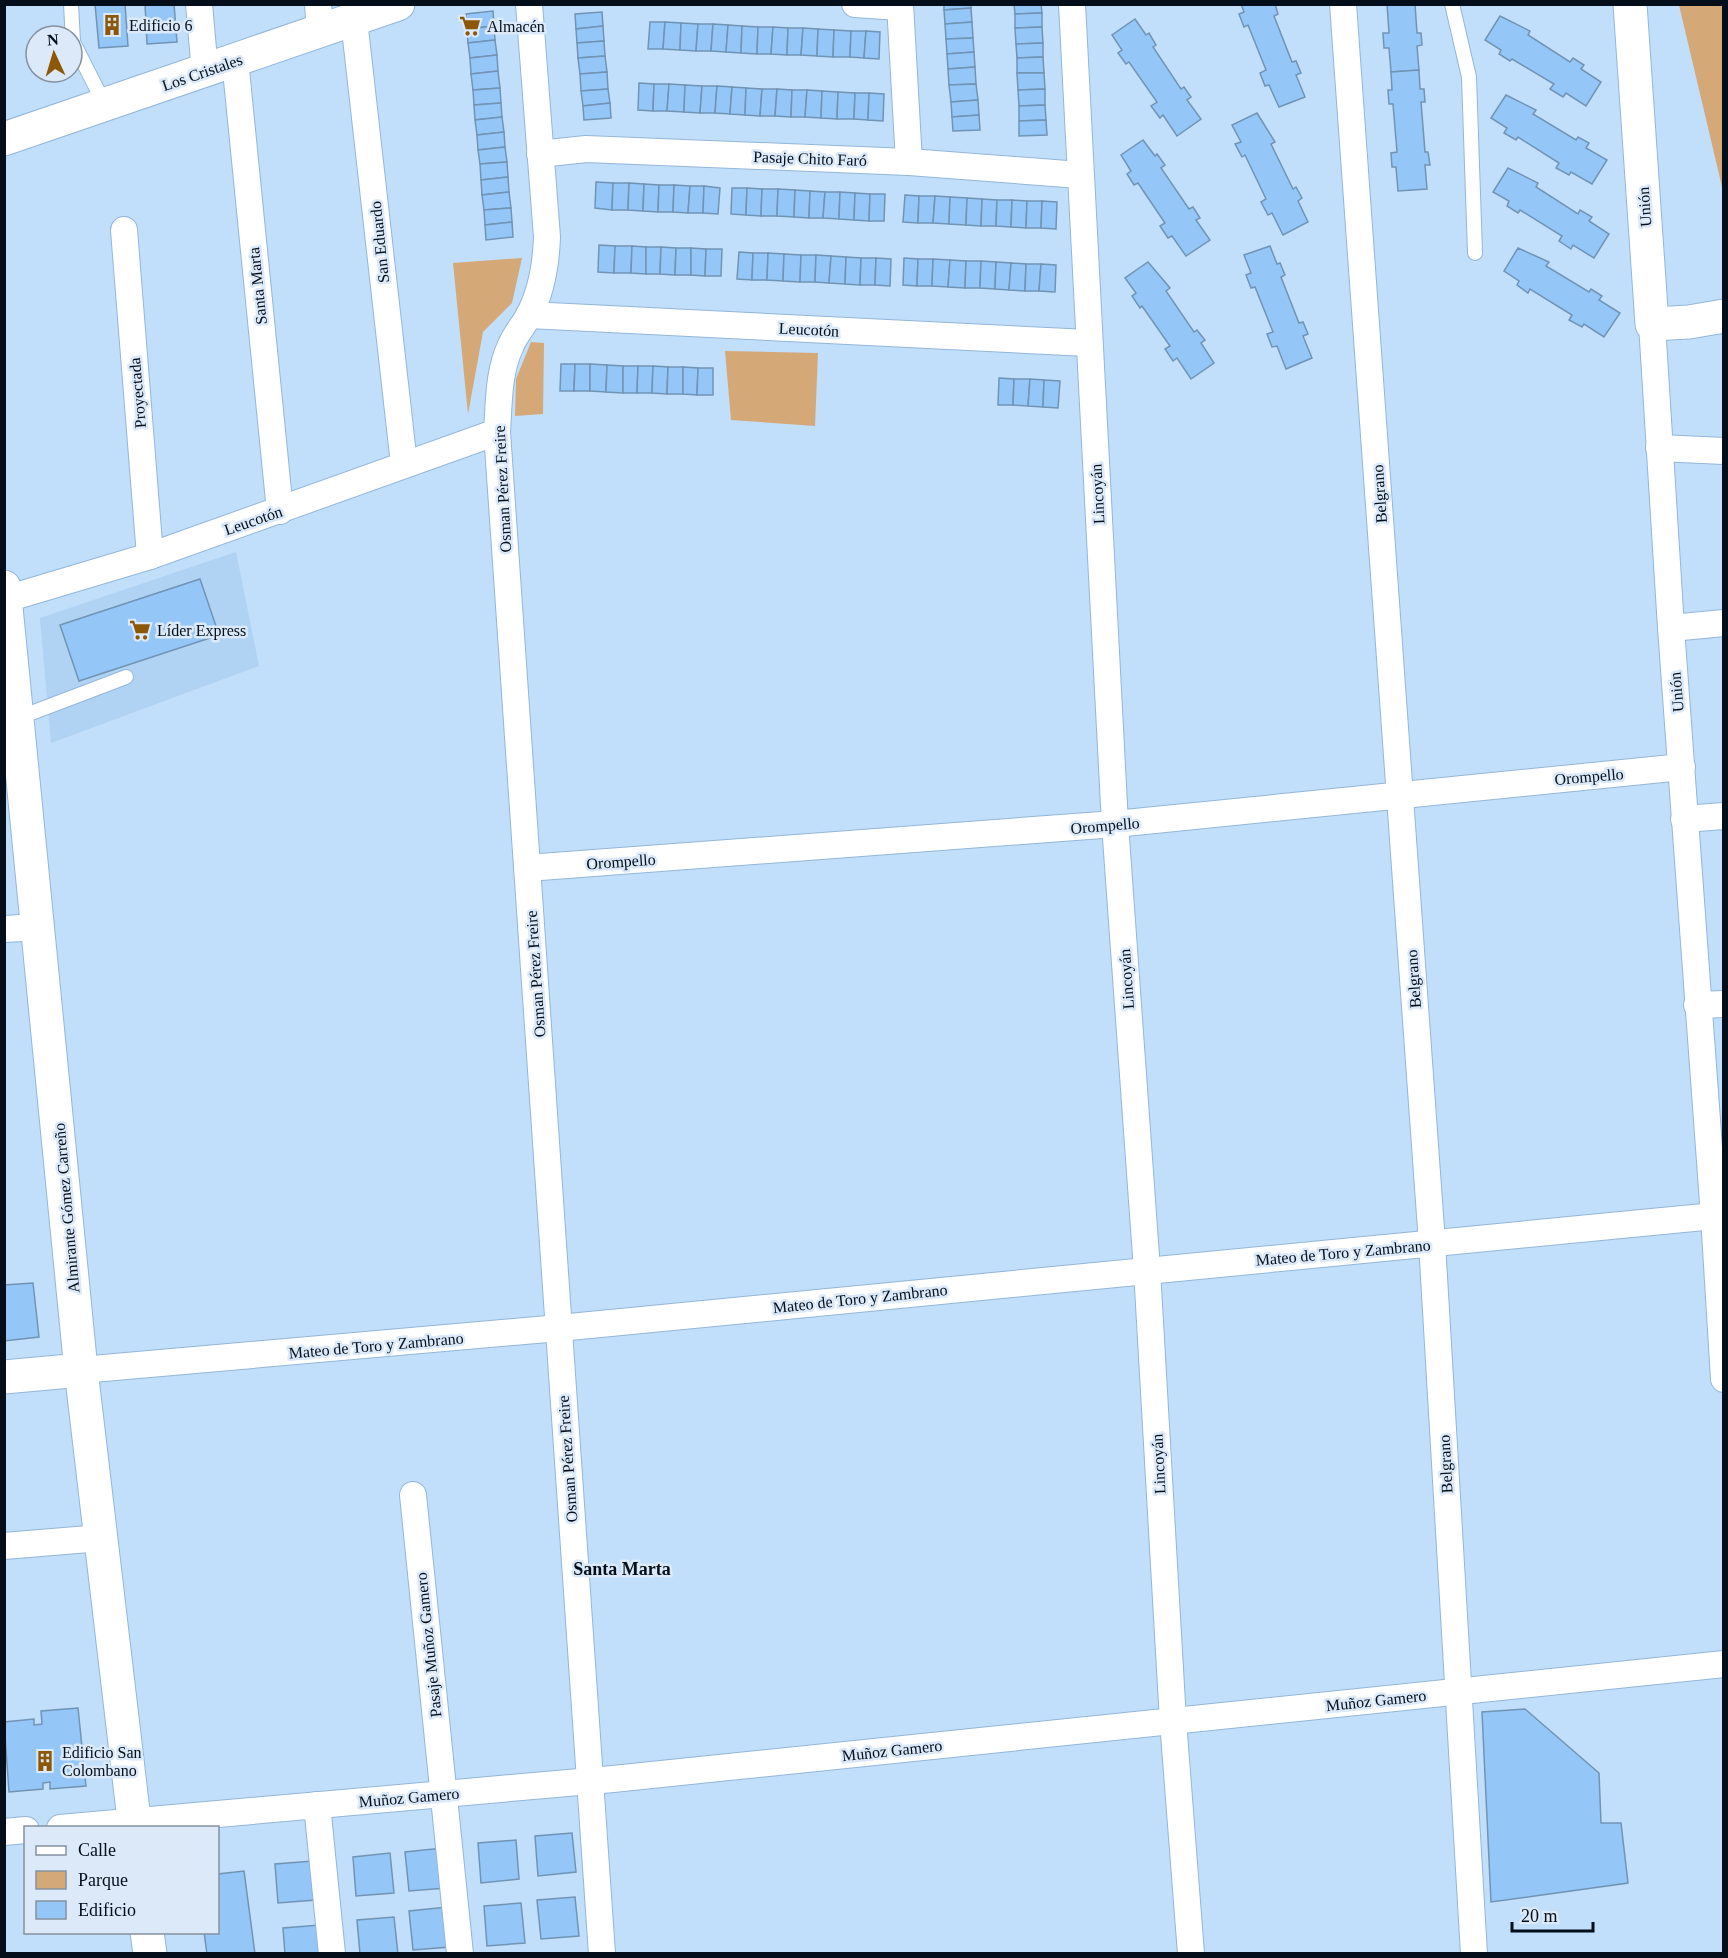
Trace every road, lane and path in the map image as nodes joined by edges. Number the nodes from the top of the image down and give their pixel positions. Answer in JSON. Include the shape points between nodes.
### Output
{"nodes":[{"id":1,"x":71,"y":4,"type":"edge"},
{"id":2,"x":200,"y":4,"type":"edge"},
{"id":3,"x":398,"y":4,"type":"edge"},
{"id":4,"x":529,"y":4,"type":"edge"},
{"id":5,"x":855,"y":4,"type":"edge"},
{"id":6,"x":1071,"y":4,"type":"edge"},
{"id":7,"x":1342,"y":4,"type":"edge"},
{"id":8,"x":1452,"y":4,"type":"edge"},
{"id":9,"x":1630,"y":4,"type":"edge"},
{"id":10,"x":900,"y":6,"type":"edge"},
{"id":11,"x":319,"y":18,"type":"edge"},
{"id":12,"x":354,"y":20,"type":"junction"},
{"id":13,"x":235,"y":60,"type":"junction"},
{"id":14,"x":205,"y":72,"type":"junction"},
{"id":15,"x":105,"y":105,"type":"junction"},
{"id":16,"x":4,"y":139,"type":"edge"},
{"id":17,"x":540,"y":154,"type":"junction"},
{"id":18,"x":909,"y":162,"type":"junction"},
{"id":19,"x":1080,"y":175,"type":"junction"},
{"id":20,"x":124,"y":230,"type":"dead end"},
{"id":21,"x":1475,"y":253,"type":"dead end"},
{"id":22,"x":529,"y":315,"type":"junction"},
{"id":23,"x":1724,"y":316,"type":"edge"},
{"id":24,"x":1652,"y":324,"type":"junction"},
{"id":25,"x":1088,"y":343,"type":"junction"},
{"id":26,"x":497,"y":432,"type":"junction"},
{"id":27,"x":1659,"y":448,"type":"junction"},
{"id":28,"x":1724,"y":451,"type":"edge"},
{"id":29,"x":404,"y":464,"type":"junction"},
{"id":30,"x":280,"y":511,"type":"junction"},
{"id":31,"x":150,"y":556,"type":"junction"},
{"id":32,"x":5,"y":593,"type":"edge"},
{"id":33,"x":1724,"y":623,"type":"edge"},
{"id":34,"x":1671,"y":628,"type":"junction"},
{"id":35,"x":126,"y":677,"type":"dead end"},
{"id":36,"x":18,"y":718,"type":"junction"},
{"id":37,"x":1682,"y":767,"type":"junction"},
{"id":38,"x":1400,"y":794,"type":"junction"},
{"id":39,"x":1724,"y":816,"type":"edge"},
{"id":40,"x":1684,"y":819,"type":"junction"},
{"id":41,"x":1115,"y":824,"type":"junction"},
{"id":42,"x":527,"y":868,"type":"junction"},
{"id":43,"x":39,"y":927,"type":"junction"},
{"id":44,"x":4,"y":929,"type":"edge"},
{"id":45,"x":1724,"y":1004,"type":"edge"},
{"id":46,"x":1696,"y":1005,"type":"junction"},
{"id":47,"x":1716,"y":1159,"type":"edge"},
{"id":48,"x":1714,"y":1216,"type":"junction"},
{"id":49,"x":1432,"y":1243,"type":"junction"},
{"id":50,"x":1147,"y":1270,"type":"junction"},
{"id":51,"x":559,"y":1328,"type":"junction"},
{"id":52,"x":81,"y":1370,"type":"junction"},
{"id":53,"x":4,"y":1377,"type":"edge"},
{"id":54,"x":1724,"y":1379,"type":"edge"},
{"id":55,"x":413,"y":1495,"type":"dead end"},
{"id":56,"x":101,"y":1538,"type":"junction"},
{"id":57,"x":4,"y":1546,"type":"edge"},
{"id":58,"x":1724,"y":1664,"type":"edge"},
{"id":59,"x":1458,"y":1691,"type":"junction"},
{"id":60,"x":1173,"y":1721,"type":"junction"},
{"id":61,"x":590,"y":1781,"type":"junction"},
{"id":62,"x":442,"y":1794,"type":"junction"},
{"id":63,"x":317,"y":1805,"type":"junction"},
{"id":64,"x":134,"y":1824,"type":"edge"},
{"id":65,"x":85,"y":1826,"type":"edge"},
{"id":66,"x":24,"y":1830,"type":"edge"},
{"id":67,"x":4,"y":1832,"type":"edge"},
{"id":68,"x":147,"y":1934,"type":"edge"},
{"id":69,"x":150,"y":1953,"type":"edge"},
{"id":70,"x":332,"y":1953,"type":"edge"},
{"id":71,"x":460,"y":1953,"type":"edge"},
{"id":72,"x":602,"y":1953,"type":"edge"},
{"id":73,"x":1191,"y":1953,"type":"edge"},
{"id":74,"x":1474,"y":1953,"type":"edge"}],
"edges":[{"from":1,"to":15,"type":"lane","via":[[74,42]]},
{"from":2,"to":14,"type":"street"},
{"from":3,"to":12,"type":"street","name":"Los Cristales"},
{"from":4,"to":17,"type":"street","name":"Osman Pérez Freire"},
{"from":5,"to":10,"type":"street"},
{"from":6,"to":19,"type":"street","name":"Lincoyán"},
{"from":7,"to":38,"type":"street","name":"Belgrano"},
{"from":8,"to":21,"type":"lane","via":[[1469,77]]},
{"from":9,"to":24,"type":"street","name":"Unión"},
{"from":10,"to":18,"type":"street"},
{"from":11,"to":12,"type":"street","name":"Los Cristales"},
{"from":11,"to":13,"type":"street","name":"Los Cristales"},
{"from":12,"to":29,"type":"street","name":"San Eduardo"},
{"from":13,"to":14,"type":"street","name":"Los Cristales"},
{"from":13,"to":30,"type":"street","name":"Santa Marta"},
{"from":14,"to":15,"type":"street","name":"Los Cristales"},
{"from":15,"to":16,"type":"street","name":"Los Cristales"},
{"from":17,"to":18,"type":"street","name":"Pasaje Chito Faró","via":[[586,148]]},
{"from":17,"to":22,"type":"street","name":"Osman Pérez Freire","via":[[546,262]]},
{"from":18,"to":19,"type":"street","name":"Pasaje Chito Faró"},
{"from":19,"to":25,"type":"street","name":"Lincoyán"},
{"from":20,"to":31,"type":"street","name":"Proyectada"},
{"from":22,"to":25,"type":"street","name":"Leucotón"},
{"from":22,"to":26,"type":"street","name":"Osman Pérez Freire","via":[[511,345],[501,373]]},
{"from":23,"to":24,"type":"street"},
{"from":24,"to":27,"type":"street","name":"Unión"},
{"from":25,"to":41,"type":"street","name":"Lincoyán"},
{"from":26,"to":29,"type":"street","name":"Leucotón"},
{"from":26,"to":42,"type":"street","name":"Osman Pérez Freire"},
{"from":27,"to":28,"type":"street"},
{"from":27,"to":34,"type":"street","name":"Unión"},
{"from":29,"to":30,"type":"street","name":"Leucotón"},
{"from":30,"to":31,"type":"street","name":"Leucotón"},
{"from":31,"to":32,"type":"street","name":"Leucotón"},
{"from":32,"to":36,"type":"street","name":"Almirante Gómez Carreño"},
{"from":33,"to":34,"type":"street"},
{"from":34,"to":37,"type":"street","name":"Unión"},
{"from":35,"to":36,"type":"lane"},
{"from":36,"to":43,"type":"street","name":"Almirante Gómez Carreño"},
{"from":37,"to":38,"type":"street","name":"Orompello"},
{"from":37,"to":40,"type":"street","name":"Unión"},
{"from":38,"to":41,"type":"street","name":"Orompello"},
{"from":38,"to":49,"type":"street","name":"Belgrano"},
{"from":39,"to":40,"type":"street"},
{"from":40,"to":46,"type":"street","name":"Unión"},
{"from":41,"to":42,"type":"street","name":"Orompello"},
{"from":41,"to":50,"type":"street","name":"Lincoyán"},
{"from":42,"to":51,"type":"street","name":"Osman Pérez Freire"},
{"from":43,"to":44,"type":"street"},
{"from":43,"to":52,"type":"street","name":"Almirante Gómez Carreño"},
{"from":45,"to":46,"type":"street"},
{"from":46,"to":47,"type":"street","name":"Unión"},
{"from":47,"to":48,"type":"street","name":"Unión"},
{"from":48,"to":49,"type":"street","name":"Mateo de Toro y Zambrano"},
{"from":48,"to":54,"type":"street","name":"Unión"},
{"from":49,"to":50,"type":"street","name":"Mateo de Toro y Zambrano"},
{"from":49,"to":59,"type":"street","name":"Belgrano"},
{"from":50,"to":51,"type":"street","name":"Mateo de Toro y Zambrano"},
{"from":50,"to":60,"type":"street","name":"Lincoyán"},
{"from":51,"to":52,"type":"street","name":"Mateo de Toro y Zambrano"},
{"from":51,"to":61,"type":"street","name":"Osman Pérez Freire"},
{"from":52,"to":53,"type":"street","name":"Mateo de Toro y Zambrano"},
{"from":52,"to":56,"type":"street","name":"Almirante Gómez Carreño"},
{"from":55,"to":62,"type":"street","name":"Pasaje Muñoz Gamero"},
{"from":56,"to":57,"type":"street"},
{"from":56,"to":64,"type":"street","name":"Almirante Gómez Carreño"},
{"from":58,"to":59,"type":"street","name":"Muñoz Gamero"},
{"from":59,"to":60,"type":"street","name":"Muñoz Gamero"},
{"from":59,"to":74,"type":"street","name":"Belgrano"},
{"from":60,"to":61,"type":"street","name":"Muñoz Gamero"},
{"from":60,"to":73,"type":"street","name":"Lincoyán"},
{"from":61,"to":62,"type":"street","name":"Muñoz Gamero"},
{"from":61,"to":72,"type":"street","name":"Osman Pérez Freire"},
{"from":62,"to":63,"type":"street","name":"Muñoz Gamero"},
{"from":62,"to":71,"type":"street","name":"Pasaje Muñoz Gamero"},
{"from":63,"to":64,"type":"street","name":"Muñoz Gamero"},
{"from":63,"to":70,"type":"street"},
{"from":64,"to":65,"type":"street","name":"Muñoz Gamero"},
{"from":66,"to":67,"type":"street"},
{"from":68,"to":69,"type":"street"}]}
